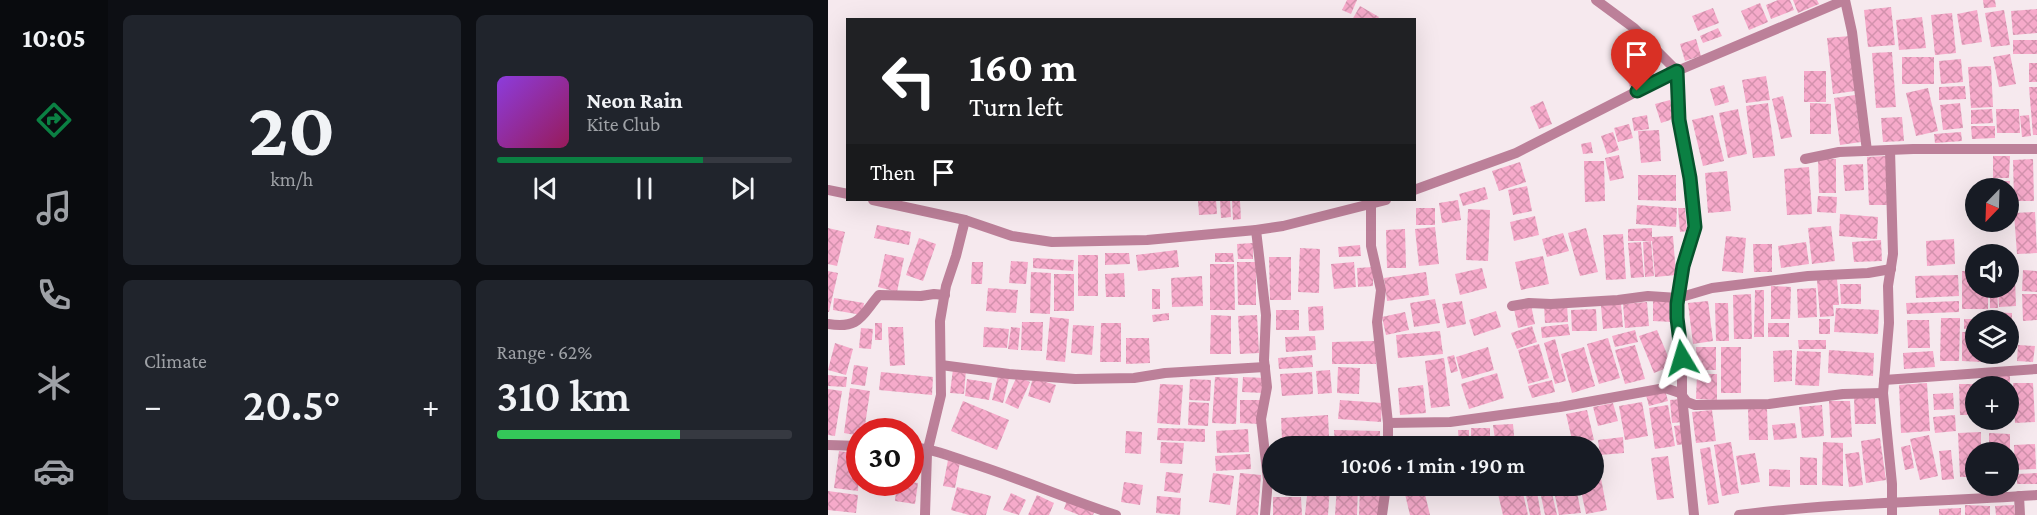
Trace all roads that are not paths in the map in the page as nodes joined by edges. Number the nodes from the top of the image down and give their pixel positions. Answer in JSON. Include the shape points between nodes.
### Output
{"nodes":[{"id":1,"x":1596,"y":0,"type":"edge"},
{"id":2,"x":1845,"y":0,"type":"edge"},
{"id":3,"x":1677,"y":71,"type":"junction"},
{"id":4,"x":2037,"y":149,"type":"edge"},
{"id":5,"x":1890,"y":150,"type":"junction"},
{"id":6,"x":1867,"y":151,"type":"junction"},
{"id":7,"x":1805,"y":159,"type":"dead end"},
{"id":8,"x":1416,"y":189,"type":"edge"},
{"id":9,"x":828,"y":190,"type":"edge"},
{"id":10,"x":846,"y":194,"type":"edge"},
{"id":11,"x":878,"y":201,"type":"edge"},
{"id":12,"x":1383,"y":201,"type":"edge"},
{"id":13,"x":1371,"y":205,"type":"junction"},
{"id":14,"x":965,"y":220,"type":"junction"},
{"id":15,"x":1256,"y":230,"type":"junction"},
{"id":16,"x":1891,"y":269,"type":"junction"},
{"id":17,"x":945,"y":295,"type":"junction"},
{"id":18,"x":1678,"y":298,"type":"junction"},
{"id":19,"x":1512,"y":306,"type":"dead end"},
{"id":20,"x":828,"y":324,"type":"edge"},
{"id":21,"x":941,"y":365,"type":"junction"},
{"id":22,"x":1265,"y":368,"type":"junction"},
{"id":23,"x":2037,"y":369,"type":"edge"},
{"id":24,"x":1884,"y":380,"type":"junction"},
{"id":25,"x":1883,"y":393,"type":"junction"},
{"id":26,"x":1682,"y":396,"type":"junction"},
{"id":27,"x":1388,"y":423,"type":"junction"},
{"id":28,"x":1388,"y":436,"type":"edge"},
{"id":29,"x":828,"y":445,"type":"edge"},
{"id":30,"x":846,"y":446,"type":"edge"},
{"id":31,"x":924,"y":449,"type":"edge"},
{"id":32,"x":928,"y":450,"type":"junction"},
{"id":33,"x":2037,"y":495,"type":"edge"},
{"id":34,"x":1385,"y":496,"type":"edge"},
{"id":35,"x":2019,"y":496,"type":"junction"},
{"id":36,"x":1891,"y":501,"type":"junction"},
{"id":37,"x":1777,"y":513,"type":"edge"},
{"id":38,"x":925,"y":515,"type":"edge"},
{"id":39,"x":1116,"y":515,"type":"edge"},
{"id":40,"x":1265,"y":515,"type":"edge"},
{"id":41,"x":1382,"y":515,"type":"edge"},
{"id":42,"x":1694,"y":515,"type":"edge"},
{"id":43,"x":1739,"y":515,"type":"edge"},
{"id":44,"x":1892,"y":515,"type":"edge"},
{"id":45,"x":2020,"y":515,"type":"edge"}],
"edges":[{"from":1,"to":3,"type":"street","via":[[1635,28]]},
{"from":2,"to":3,"type":"street"},
{"from":2,"to":6,"type":"street"},
{"from":3,"to":8,"type":"street","via":[[1516,153]]},
{"from":3,"to":18,"type":"street","via":[[1679,120],[1695,227]]},
{"from":4,"to":5,"type":"street"},
{"from":5,"to":6,"type":"street"},
{"from":5,"to":16,"type":"street"},
{"from":6,"to":7,"type":"street"},
{"from":9,"to":10,"type":"street"},
{"from":11,"to":14,"type":"street"},
{"from":12,"to":13,"type":"street"},
{"from":13,"to":15,"type":"street"},
{"from":13,"to":27,"type":"street","via":[[1371,246],[1381,290],[1377,322]]},
{"from":14,"to":15,"type":"street","via":[[1012,236],[1052,242],[1147,240]]},
{"from":14,"to":17,"type":"street"},
{"from":15,"to":22,"type":"street","via":[[1266,315]]},
{"from":16,"to":18,"type":"street","via":[[1712,288]]},
{"from":16,"to":24,"type":"street"},
{"from":17,"to":20,"type":"street","via":[[879,295],[853,324]]},
{"from":17,"to":21,"type":"street","via":[[940,321]]},
{"from":18,"to":19,"type":"street","via":[[1648,296]]},
{"from":18,"to":26,"type":"street"},
{"from":21,"to":22,"type":"street","via":[[1075,379]]},
{"from":21,"to":32,"type":"street","via":[[941,395]]},
{"from":22,"to":40,"type":"street"},
{"from":23,"to":24,"type":"street"},
{"from":24,"to":25,"type":"street"},
{"from":25,"to":26,"type":"street","via":[[1769,404],[1695,405]]},
{"from":25,"to":36,"type":"street"},
{"from":26,"to":27,"type":"street","via":[[1665,388],[1459,421]]},
{"from":26,"to":42,"type":"street"},
{"from":27,"to":28,"type":"street"},
{"from":29,"to":30,"type":"street"},
{"from":31,"to":32,"type":"street"},
{"from":32,"to":38,"type":"street"},
{"from":32,"to":39,"type":"street"},
{"from":33,"to":35,"type":"street"},
{"from":34,"to":41,"type":"street"},
{"from":35,"to":36,"type":"street"},
{"from":35,"to":45,"type":"street"},
{"from":36,"to":37,"type":"street"},
{"from":36,"to":44,"type":"street"},
{"from":37,"to":43,"type":"street"}]}
